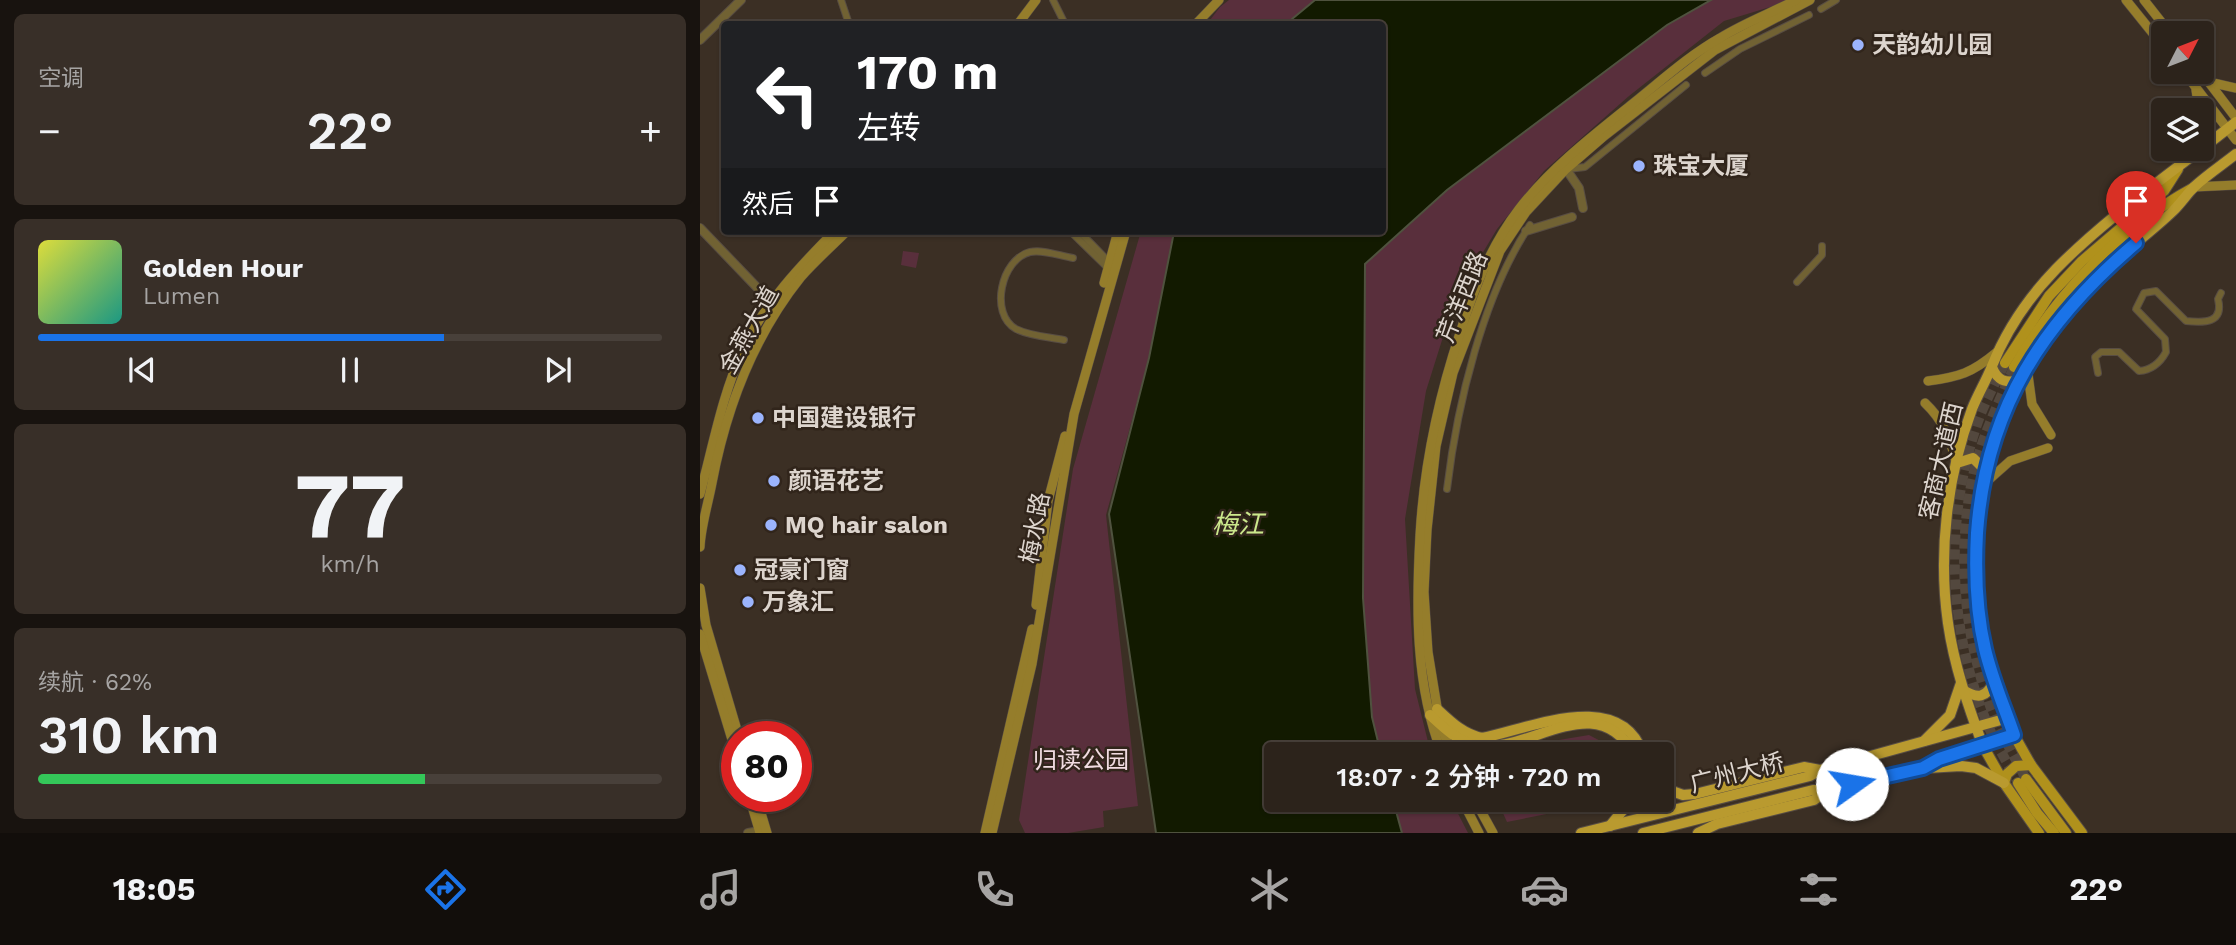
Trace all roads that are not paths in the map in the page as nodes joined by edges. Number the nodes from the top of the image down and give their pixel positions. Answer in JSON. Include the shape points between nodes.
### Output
{"nodes":[{"id":1,"x":740,"y":0,"type":"edge"},
{"id":2,"x":841,"y":0,"type":"edge"},
{"id":3,"x":1036,"y":0,"type":"edge"},
{"id":4,"x":1042,"y":0,"type":"edge"},
{"id":5,"x":1053,"y":0,"type":"edge"},
{"id":6,"x":1211,"y":0,"type":"edge"},
{"id":7,"x":1219,"y":0,"type":"edge"},
{"id":8,"x":1796,"y":0,"type":"edge"},
{"id":9,"x":1810,"y":0,"type":"edge"},
{"id":10,"x":1836,"y":0,"type":"edge"},
{"id":11,"x":2126,"y":0,"type":"edge"},
{"id":12,"x":2144,"y":0,"type":"edge"},
{"id":13,"x":1821,"y":9,"type":"dead end"},
{"id":14,"x":1809,"y":15,"type":"dead end"},
{"id":15,"x":848,"y":21,"type":"edge"},
{"id":16,"x":1020,"y":21,"type":"edge"},
{"id":17,"x":1027,"y":21,"type":"edge"},
{"id":18,"x":1064,"y":21,"type":"edge"},
{"id":19,"x":1192,"y":21,"type":"edge"},
{"id":20,"x":1199,"y":21,"type":"edge"},
{"id":21,"x":2161,"y":21,"type":"edge"},
{"id":22,"x":2151,"y":31,"type":"edge"},
{"id":23,"x":700,"y":40,"type":"edge"},
{"id":24,"x":1705,"y":73,"type":"dead end"},
{"id":25,"x":2214,"y":83,"type":"edge"},
{"id":26,"x":2210,"y":84,"type":"edge"},
{"id":27,"x":1686,"y":85,"type":"dead end"},
{"id":28,"x":2194,"y":85,"type":"joint"},
{"id":29,"x":2236,"y":88,"type":"edge"},
{"id":30,"x":2197,"y":98,"type":"edge"},
{"id":31,"x":2233,"y":123,"type":"edge"},
{"id":32,"x":2214,"y":137,"type":"edge"},
{"id":33,"x":2236,"y":140,"type":"edge"},
{"id":34,"x":2236,"y":154,"type":"edge"},
{"id":35,"x":2185,"y":161,"type":"edge"},
{"id":36,"x":1566,"y":169,"type":"junction"},
{"id":37,"x":2178,"y":169,"type":"junction"},
{"id":38,"x":2236,"y":186,"type":"edge"},
{"id":39,"x":2194,"y":187,"type":"junction"},
{"id":40,"x":1583,"y":208,"type":"dead end"},
{"id":41,"x":1572,"y":217,"type":"dead end"},
{"id":42,"x":700,"y":228,"type":"edge"},
{"id":43,"x":1528,"y":228,"type":"joint"},
{"id":44,"x":831,"y":235,"type":"edge"},
{"id":45,"x":843,"y":235,"type":"edge"},
{"id":46,"x":1075,"y":235,"type":"edge"},
{"id":47,"x":1083,"y":235,"type":"edge"},
{"id":48,"x":1117,"y":235,"type":"edge"},
{"id":49,"x":1124,"y":235,"type":"edge"},
{"id":50,"x":1822,"y":246,"type":"dead end"},
{"id":51,"x":1073,"y":258,"type":"dead end"},
{"id":52,"x":1111,"y":267,"type":"junction"},
{"id":53,"x":1797,"y":282,"type":"dead end"},
{"id":54,"x":2221,"y":293,"type":"dead end"},
{"id":55,"x":772,"y":303,"type":"junction"},
{"id":56,"x":1064,"y":340,"type":"dead end"},
{"id":57,"x":1997,"y":352,"type":"junction"},
{"id":58,"x":1992,"y":367,"type":"junction"},
{"id":59,"x":2027,"y":367,"type":"junction"},
{"id":60,"x":2098,"y":373,"type":"dead end"},
{"id":61,"x":2019,"y":380,"type":"junction"},
{"id":62,"x":1928,"y":381,"type":"dead end"},
{"id":63,"x":1926,"y":403,"type":"dead end"},
{"id":64,"x":2051,"y":435,"type":"dead end"},
{"id":65,"x":2048,"y":448,"type":"dead end"},
{"id":66,"x":1956,"y":463,"type":"junction"},
{"id":67,"x":1985,"y":470,"type":"junction"},
{"id":68,"x":1983,"y":485,"type":"junction"},
{"id":69,"x":1447,"y":489,"type":"dead end"},
{"id":70,"x":700,"y":494,"type":"edge"},
{"id":71,"x":700,"y":547,"type":"edge"},
{"id":72,"x":700,"y":588,"type":"edge"},
{"id":73,"x":700,"y":634,"type":"edge"},
{"id":74,"x":1994,"y":682,"type":"junction"},
{"id":75,"x":1962,"y":687,"type":"junction"},
{"id":76,"x":1434,"y":712,"type":"junction"},
{"id":77,"x":2008,"y":718,"type":"junction"},
{"id":78,"x":726,"y":721,"type":"edge"},
{"id":79,"x":734,"y":721,"type":"edge"},
{"id":80,"x":1441,"y":725,"type":"junction"},
{"id":81,"x":1977,"y":729,"type":"junction"},
{"id":82,"x":2014,"y":735,"type":"junction"},
{"id":83,"x":1440,"y":742,"type":"edge"},
{"id":84,"x":1447,"y":742,"type":"edge"},
{"id":85,"x":1466,"y":742,"type":"edge"},
{"id":86,"x":1508,"y":742,"type":"edge"},
{"id":87,"x":1627,"y":742,"type":"edge"},
{"id":88,"x":1636,"y":742,"type":"edge"},
{"id":89,"x":1919,"y":745,"type":"junction"},
{"id":90,"x":1983,"y":746,"type":"junction"},
{"id":91,"x":2031,"y":765,"type":"junction"},
{"id":92,"x":1923,"y":768,"type":"junction"},
{"id":93,"x":1820,"y":770,"type":"junction"},
{"id":94,"x":2004,"y":783,"type":"junction"},
{"id":95,"x":1828,"y":790,"type":"junction"},
{"id":96,"x":1674,"y":792,"type":"edge"},
{"id":97,"x":755,"y":812,"type":"edge"},
{"id":98,"x":759,"y":812,"type":"edge"},
{"id":99,"x":1468,"y":812,"type":"edge"},
{"id":100,"x":1483,"y":812,"type":"edge"},
{"id":101,"x":1621,"y":812,"type":"edge"},
{"id":102,"x":1609,"y":826,"type":"junction"},
{"id":103,"x":762,"y":832,"type":"edge"},
{"id":104,"x":748,"y":833,"type":"edge"},
{"id":105,"x":985,"y":833,"type":"edge"},
{"id":106,"x":992,"y":833,"type":"edge"},
{"id":107,"x":1479,"y":833,"type":"edge"},
{"id":108,"x":1493,"y":833,"type":"edge"},
{"id":109,"x":1581,"y":833,"type":"edge"},
{"id":110,"x":1643,"y":833,"type":"edge"},
{"id":111,"x":1698,"y":833,"type":"edge"},
{"id":112,"x":2039,"y":833,"type":"edge"},
{"id":113,"x":2054,"y":833,"type":"edge"},
{"id":114,"x":2066,"y":833,"type":"edge"},
{"id":115,"x":2082,"y":833,"type":"edge"}],
"edges":[{"from":1,"to":23,"type":"street"},
{"from":2,"to":15,"type":"street"},
{"from":3,"to":16,"type":"main road"},
{"from":4,"to":17,"type":"main road"},
{"from":5,"to":18,"type":"street"},
{"from":6,"to":19,"type":"main road"},
{"from":7,"to":20,"type":"main road"},
{"from":8,"to":76,"type":"main road","name":"芹洋西路","via":[[1704,47],[1597,132],[1520,207],[1491,253],[1445,377],[1430,440],[1417,604],[1426,701]]},
{"from":9,"to":36,"type":"main road","name":"芹洋西路","via":[[1715,50]]},
{"from":10,"to":13,"type":"street"},
{"from":11,"to":22,"type":"main road"},
{"from":12,"to":21,"type":"main road"},
{"from":14,"to":24,"type":"street","via":[[1740,49]]},
{"from":25,"to":29,"type":"main road"},
{"from":26,"to":31,"type":"main road"},
{"from":27,"to":36,"type":"street","via":[[1585,167]]},
{"from":28,"to":30,"type":"main road"},
{"from":28,"to":31,"type":"main road"},
{"from":31,"to":32,"type":"highway","name":"客商大道西"},
{"from":31,"to":33,"type":"main road"},
{"from":34,"to":39,"type":"highway"},
{"from":35,"to":37,"type":"highway","name":"客商大道西"},
{"from":36,"to":40,"type":"street","via":[[1578,187]]},
{"from":36,"to":76,"type":"main road","name":"芹洋西路","via":[[1526,212],[1500,251],[1450,385],[1436,446],[1427,530],[1424,592]]},
{"from":37,"to":39,"type":"main road","via":[[2164,191],[2049,296],[2010,365],[2085,271],[2159,208]]},
{"from":37,"to":57,"type":"highway","name":"客商大道西","via":[[2054,271]]},
{"from":38,"to":39,"type":"main road"},
{"from":39,"to":59,"type":"highway","via":[[2090,284]]},
{"from":41,"to":43,"type":"street"},
{"from":42,"to":55,"type":"street"},
{"from":43,"to":69,"type":"street","via":[[1507,262],[1474,356]]},
{"from":44,"to":55,"type":"main road","name":"金燕大道"},
{"from":45,"to":71,"type":"main road","name":"金燕大道","via":[[784,300],[745,370],[719,449]]},
{"from":46,"to":52,"type":"street"},
{"from":47,"to":52,"type":"street"},
{"from":48,"to":52,"type":"main road","name":"梅水路"},
{"from":49,"to":52,"type":"main road","name":"梅水路"},
{"from":50,"to":53,"type":"street","via":[[1822,255]]},
{"from":51,"to":56,"type":"street","via":[[1029,252],[1008,270],[1001,292],[1007,321],[1015,328]]},
{"from":52,"to":105,"type":"main road","name":"梅水路","via":[[1048,501],[1034,623]]},
{"from":52,"to":106,"type":"main road","name":"梅水路","via":[[1074,414],[1032,664]]},
{"from":54,"to":60,"type":"street","via":[[2219,315],[2192,322],[2156,291],[2144,293],[2136,309],[2165,339],[2166,352],[2157,364],[2139,371],[2119,352],[2101,352],[2095,357]]},
{"from":55,"to":70,"type":"main road","name":"金燕大道","via":[[744,347],[729,384]]},
{"from":57,"to":58,"type":"highway","name":"客商大道西"},
{"from":57,"to":62,"type":"main road","via":[[1963,375]]},
{"from":58,"to":61,"type":"highway","via":[[2000,380]]},
{"from":58,"to":66,"type":"highway","name":"客商大道西","via":[[1972,410]]},
{"from":59,"to":61,"type":"highway"},
{"from":59,"to":64,"type":"main road","via":[[2032,404]]},
{"from":61,"to":67,"type":"highway"},
{"from":63,"to":66,"type":"main road","via":[[1949,435]]},
{"from":65,"to":68,"type":"main road","via":[[2010,461]]},
{"from":66,"to":67,"type":"highway","via":[[1973,458]]},
{"from":66,"to":75,"type":"highway","name":"客商大道西","via":[[1945,533],[1945,579],[1948,624]]},
{"from":67,"to":68,"type":"highway"},
{"from":68,"to":74,"type":"highway","via":[[1977,600]]},
{"from":72,"to":79,"type":"main road"},
{"from":73,"to":78,"type":"main road"},
{"from":74,"to":75,"type":"highway","via":[[1981,697]]},
{"from":74,"to":77,"type":"highway"},
{"from":75,"to":81,"type":"highway","name":"客商大道西"},
{"from":75,"to":89,"type":"highway","via":[[1950,715]]},
{"from":76,"to":80,"type":"highway"},
{"from":76,"to":83,"type":"main road","name":"芹洋西路"},
{"from":76,"to":88,"type":"highway","via":[[1482,738],[1571,717],[1600,717],[1623,727]]},
{"from":77,"to":81,"type":"highway"},
{"from":77,"to":82,"type":"highway"},
{"from":80,"to":84,"type":"main road"},
{"from":80,"to":85,"type":"highway"},
{"from":81,"to":89,"type":"highway"},
{"from":81,"to":90,"type":"highway","name":"客商大道西"},
{"from":82,"to":90,"type":"highway"},
{"from":82,"to":91,"type":"main road"},
{"from":86,"to":87,"type":"highway","via":[[1576,724],[1606,727]]},
{"from":89,"to":93,"type":"highway"},
{"from":90,"to":92,"type":"highway"},
{"from":90,"to":94,"type":"main road"},
{"from":91,"to":94,"type":"main road","via":[[2016,766]]},
{"from":91,"to":115,"type":"main road"},
{"from":92,"to":94,"type":"highway","via":[[1976,768]]},
{"from":92,"to":95,"type":"highway"},
{"from":93,"to":96,"type":"highway","via":[[1804,767],[1695,794]]},
{"from":93,"to":102,"type":"highway","name":"广州大桥"},
{"from":94,"to":112,"type":"main road"},
{"from":95,"to":110,"type":"highway","name":"广州大桥"},
{"from":95,"to":111,"type":"highway","via":[[1814,800]]},
{"from":97,"to":103,"type":"main road"},
{"from":98,"to":103,"type":"main road"},
{"from":99,"to":107,"type":"main road"},
{"from":100,"to":108,"type":"main road"},
{"from":101,"to":102,"type":"highway"},
{"from":102,"to":109,"type":"highway","name":"广州大桥"},
{"from":103,"to":104,"type":"street"},
{"from":113,"to":114,"type":"main road","via":[[2037,813],[2022,781]]}]}
